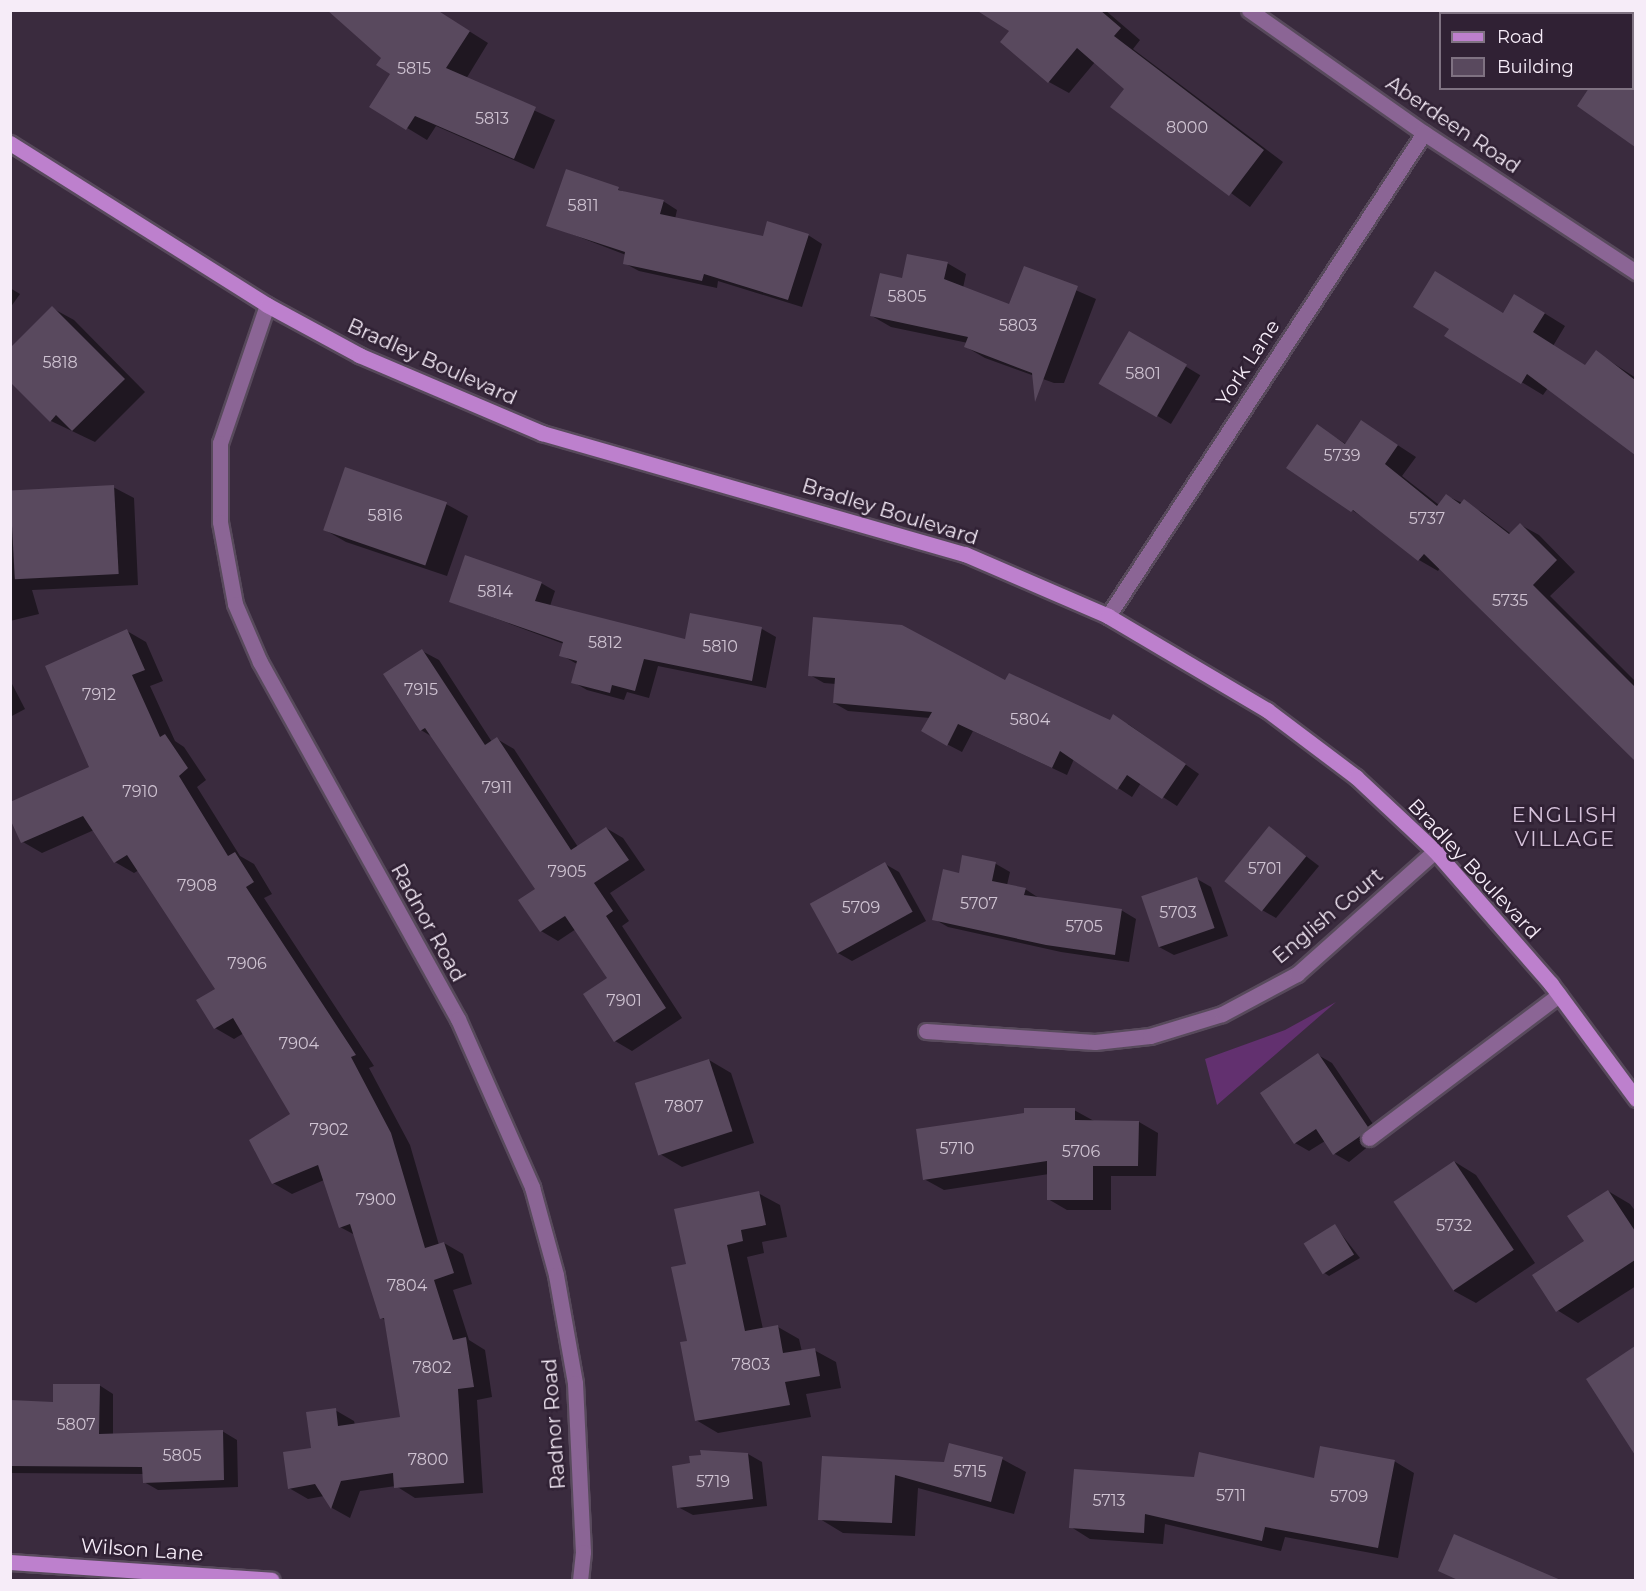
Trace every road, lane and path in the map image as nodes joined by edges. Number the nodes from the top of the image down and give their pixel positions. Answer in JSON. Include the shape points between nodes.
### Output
{"nodes":[{"id":1,"x":1249,"y":10,"type":"edge"},
{"id":2,"x":1424,"y":133,"type":"junction"},
{"id":3,"x":10,"y":143,"type":"edge"},
{"id":4,"x":1635,"y":272,"type":"edge"},
{"id":5,"x":267,"y":305,"type":"junction"},
{"id":6,"x":1108,"y":616,"type":"junction"},
{"id":7,"x":1435,"y":851,"type":"junction"},
{"id":8,"x":1559,"y":995,"type":"junction"},
{"id":9,"x":926,"y":1030,"type":"dead end"},
{"id":10,"x":1635,"y":1099,"type":"edge"},
{"id":11,"x":1369,"y":1138,"type":"dead end"},
{"id":12,"x":10,"y":1562,"type":"edge"},
{"id":13,"x":271,"y":1581,"type":"edge"},
{"id":14,"x":580,"y":1581,"type":"edge"}],
"edges":[{"from":1,"to":2,"type":"street","name":"Aberdeen Road"},
{"from":2,"to":4,"type":"street","name":"Aberdeen Road"},
{"from":2,"to":6,"type":"street","name":"York Lane"},
{"from":3,"to":5,"type":"main road","name":"Bradley Boulevard"},
{"from":5,"to":6,"type":"main road","name":"Bradley Boulevard","via":[[359,355],[542,433],[965,554]]},
{"from":5,"to":14,"type":"street","name":"Radnor Road","via":[[220,443],[220,522],[235,604],[260,662],[458,1019],[532,1186],[556,1275],[575,1383],[583,1552]]},
{"from":6,"to":7,"type":"main road","name":"Bradley Boulevard","via":[[1267,710],[1356,777]]},
{"from":7,"to":8,"type":"main road","name":"Bradley Boulevard"},
{"from":7,"to":9,"type":"street","name":"English Court","via":[[1297,974],[1222,1014],[1150,1036],[1095,1042]]},
{"from":8,"to":10,"type":"main road","name":"Bradley Boulevard"},
{"from":8,"to":11,"type":"street"},
{"from":12,"to":13,"type":"main road","name":"Wilson Lane"}]}
